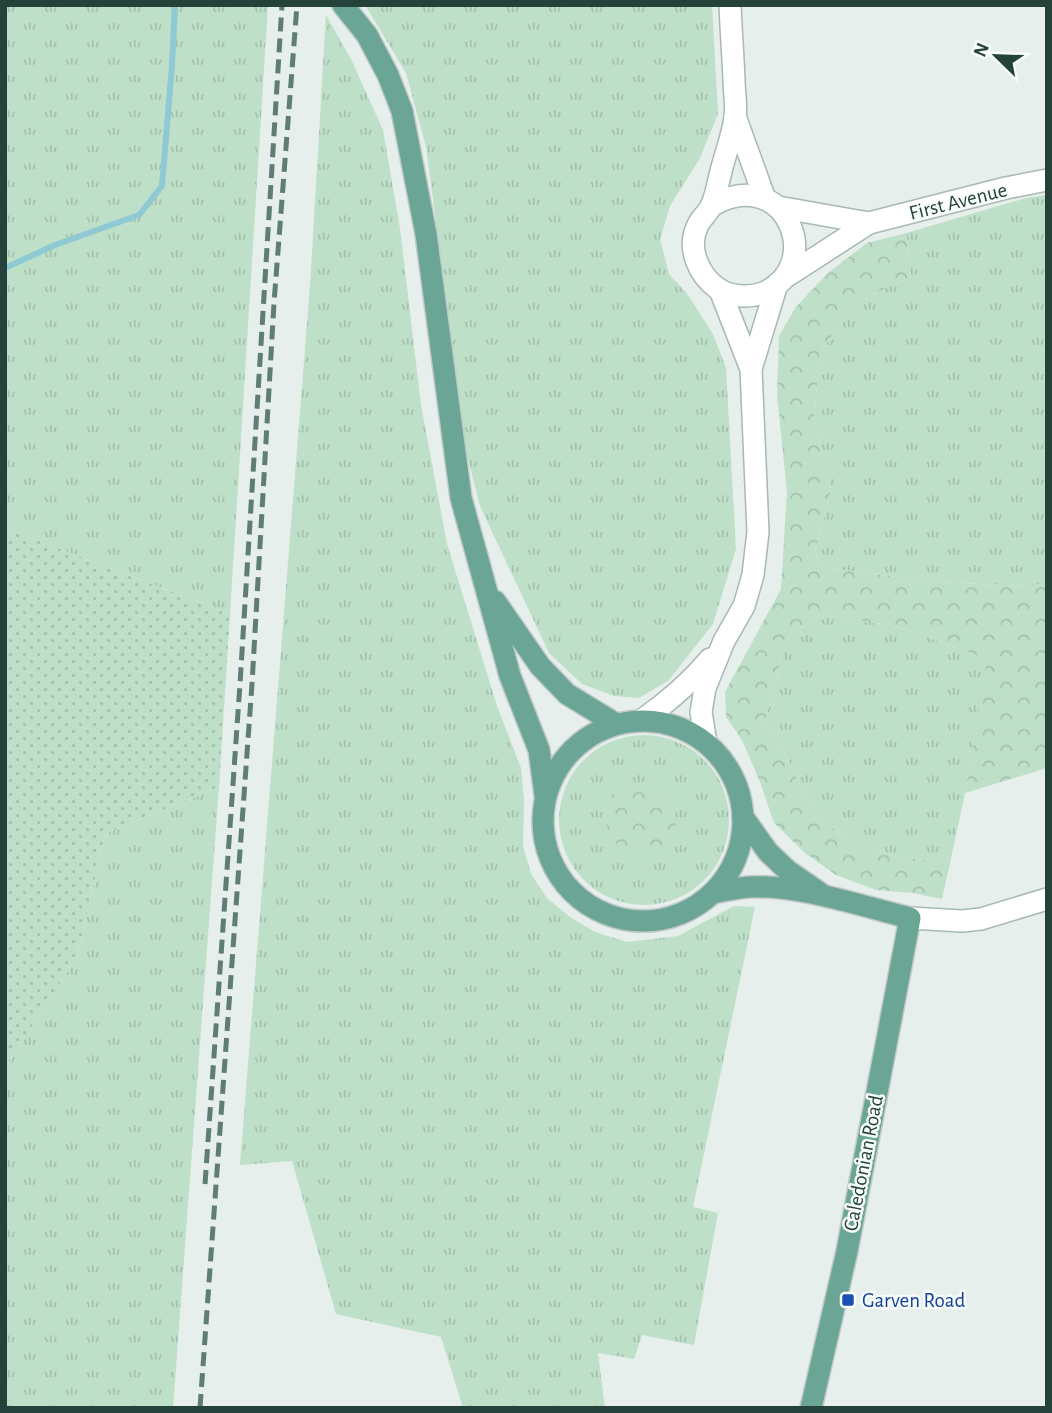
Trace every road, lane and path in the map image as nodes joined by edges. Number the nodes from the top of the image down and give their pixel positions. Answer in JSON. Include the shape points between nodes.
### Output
{"nodes":[{"id":1,"x":343,"y":5,"type":"edge"},
{"id":2,"x":730,"y":5,"type":"edge"},
{"id":3,"x":735,"y":116,"type":"junction"},
{"id":4,"x":1047,"y":180,"type":"edge"},
{"id":5,"x":772,"y":203,"type":"junction"},
{"id":6,"x":711,"y":206,"type":"junction"},
{"id":7,"x":869,"y":223,"type":"junction"},
{"id":8,"x":780,"y":281,"type":"junction"},
{"id":9,"x":720,"y":290,"type":"junction"},
{"id":10,"x":751,"y":369,"type":"junction"},
{"id":11,"x":484,"y":585,"type":"junction"},
{"id":12,"x":724,"y":641,"type":"junction"},
{"id":13,"x":642,"y":720,"type":"junction"},
{"id":14,"x":616,"y":724,"type":"junction"},
{"id":15,"x":706,"y":743,"type":"junction"},
{"id":16,"x":545,"y":794,"type":"junction"},
{"id":17,"x":743,"y":817,"type":"junction"},
{"id":18,"x":713,"y":893,"type":"junction"},
{"id":19,"x":825,"y":896,"type":"junction"},
{"id":20,"x":1047,"y":899,"type":"edge"},
{"id":21,"x":910,"y":918,"type":"junction"},
{"id":22,"x":811,"y":1408,"type":"edge"}],
"edges":[{"from":1,"to":11,"type":"main road","via":[[367,34],[402,111],[426,234],[461,498]]},
{"from":2,"to":3,"type":"street"},
{"from":3,"to":5,"type":"street"},
{"from":3,"to":6,"type":"street"},
{"from":4,"to":7,"type":"street","name":"First Avenue"},
{"from":5,"to":6,"type":"street","via":[[748,194],[727,197]]},
{"from":5,"to":7,"type":"street","name":"First Avenue"},
{"from":5,"to":8,"type":"street","via":[[789,220],[795,239],[794,256]]},
{"from":6,"to":9,"type":"street","via":[[697,228],[694,246],[697,265]]},
{"from":7,"to":8,"type":"street","name":"First Avenue"},
{"from":8,"to":9,"type":"street","via":[[762,293],[740,296]]},
{"from":8,"to":10,"type":"street"},
{"from":9,"to":10,"type":"street"},
{"from":10,"to":12,"type":"street","via":[[758,532],[744,606]]},
{"from":11,"to":14,"type":"main road","via":[[540,666],[567,694]]},
{"from":11,"to":16,"type":"main road","via":[[510,676],[539,750]]},
{"from":12,"to":13,"type":"street","via":[[695,678]]},
{"from":12,"to":15,"type":"street","via":[[705,688],[701,712]]},
{"from":13,"to":14,"type":"main road"},
{"from":13,"to":15,"type":"main road","via":[[676,726]]},
{"from":14,"to":16,"type":"main road","via":[[584,739],[560,763]]},
{"from":15,"to":17,"type":"main road","via":[[734,781]]},
{"from":16,"to":18,"type":"main road","via":[[542,827],[549,859],[566,887],[591,908],[622,920],[655,921],[686,912]]},
{"from":17,"to":18,"type":"main road","via":[[740,845],[730,871]]},
{"from":17,"to":19,"type":"main road","via":[[768,852]]},
{"from":18,"to":19,"type":"main road","via":[[742,887]]},
{"from":19,"to":21,"type":"main road"},
{"from":20,"to":21,"type":"street","via":[[981,919]]},
{"from":21,"to":22,"type":"main road","name":"Caledonian Road","via":[[847,1251]]}]}
